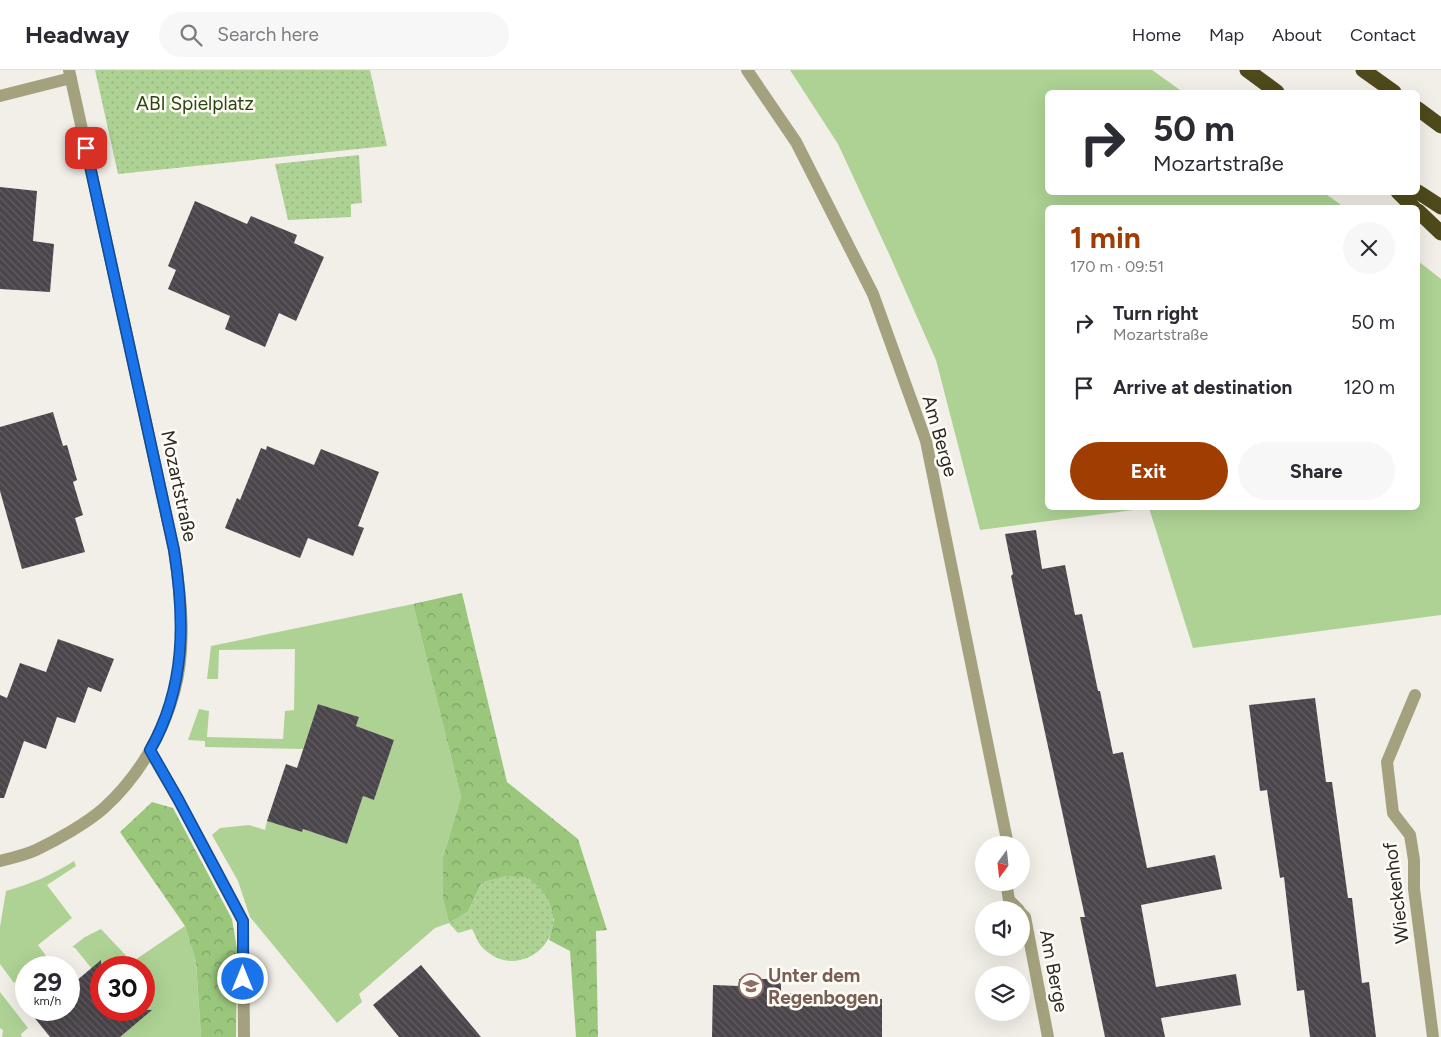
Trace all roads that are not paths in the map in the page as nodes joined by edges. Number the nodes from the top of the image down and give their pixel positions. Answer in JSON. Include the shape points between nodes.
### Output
{"nodes":[{"id":1,"x":747,"y":70,"type":"edge"},
{"id":2,"x":1247,"y":70,"type":"edge"},
{"id":3,"x":1362,"y":70,"type":"edge"},
{"id":4,"x":70,"y":74,"type":"edge"},
{"id":5,"x":1274,"y":90,"type":"edge"},
{"id":6,"x":1391,"y":90,"type":"edge"},
{"id":7,"x":0,"y":96,"type":"edge"},
{"id":8,"x":1420,"y":110,"type":"edge"},
{"id":9,"x":1441,"y":126,"type":"edge"},
{"id":10,"x":1420,"y":193,"type":"edge"},
{"id":11,"x":1401,"y":195,"type":"edge"},
{"id":12,"x":1411,"y":205,"type":"edge"},
{"id":13,"x":1441,"y":207,"type":"edge"},
{"id":14,"x":1420,"y":213,"type":"edge"},
{"id":15,"x":1441,"y":233,"type":"edge"},
{"id":16,"x":1415,"y":695,"type":"dead end"},
{"id":17,"x":150,"y":750,"type":"junction"},
{"id":18,"x":1006,"y":836,"type":"edge"},
{"id":19,"x":0,"y":861,"type":"edge"},
{"id":20,"x":1030,"y":943,"type":"edge"},
{"id":21,"x":244,"y":1037,"type":"edge"},
{"id":22,"x":1048,"y":1037,"type":"edge"},
{"id":23,"x":1432,"y":1037,"type":"edge"}],
"edges":[{"from":1,"to":18,"type":"street","name":"Am Berge","via":[[796,142],[873,294],[926,441]]},
{"from":2,"to":5,"type":"highway"},
{"from":3,"to":6,"type":"highway"},
{"from":4,"to":7,"type":"street"},
{"from":4,"to":17,"type":"street","name":"Mozartstraße","via":[[179,583],[180,650],[174,692],[166,720]]},
{"from":8,"to":9,"type":"highway"},
{"from":10,"to":13,"type":"highway"},
{"from":11,"to":12,"type":"highway"},
{"from":14,"to":15,"type":"highway"},
{"from":16,"to":23,"type":"street","name":"Wieckenhof","via":[[1387,762],[1393,813],[1410,835],[1413,852],[1414,889]]},
{"from":17,"to":19,"type":"street","name":"Mozartstraße","via":[[130,780],[103,809],[35,851]]},
{"from":17,"to":21,"type":"street","via":[[243,921]]},
{"from":20,"to":22,"type":"street","name":"Am Berge"}]}
